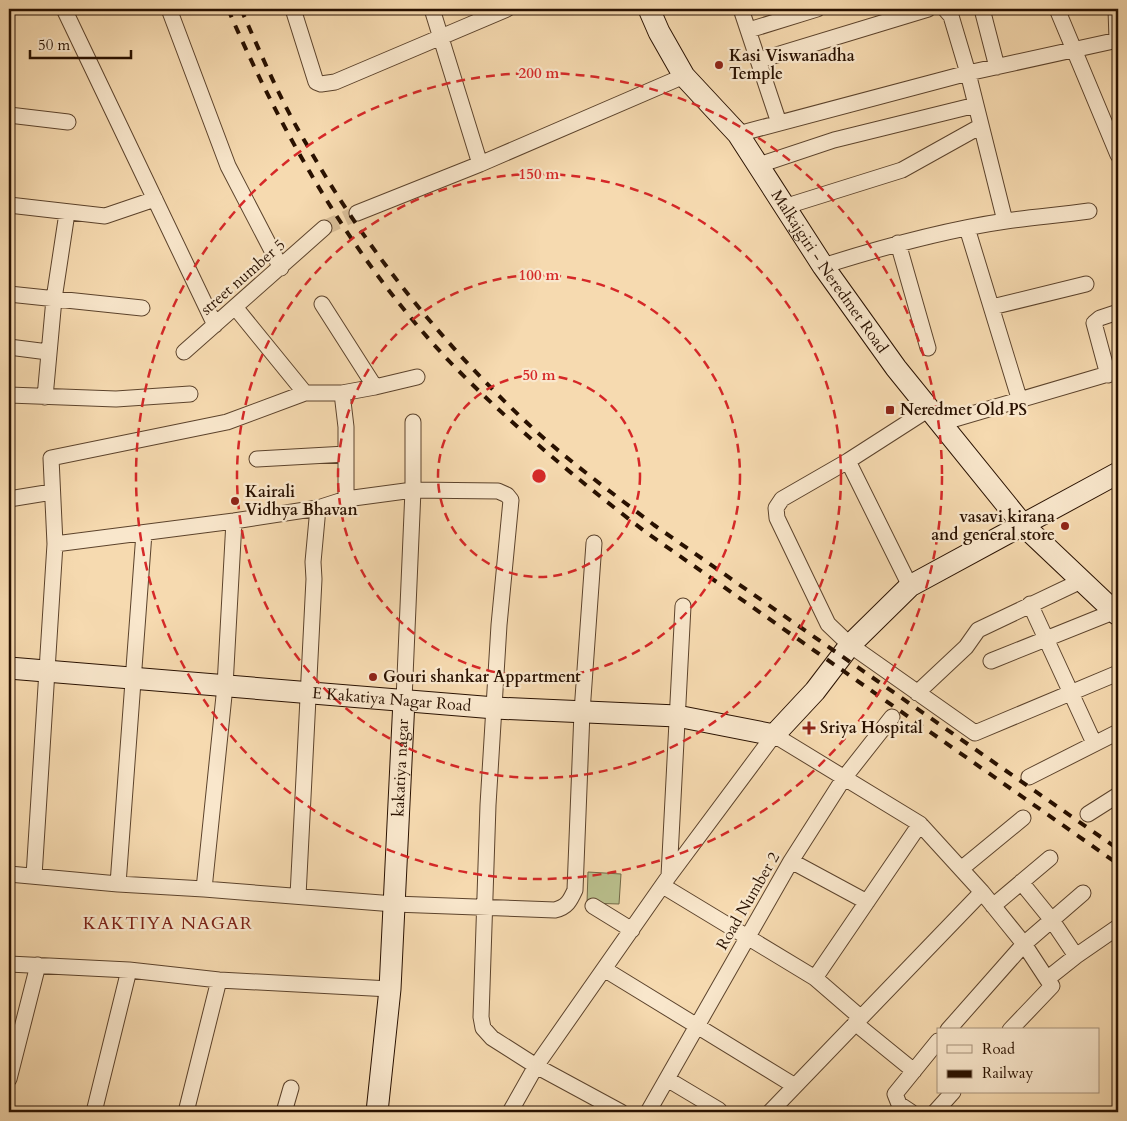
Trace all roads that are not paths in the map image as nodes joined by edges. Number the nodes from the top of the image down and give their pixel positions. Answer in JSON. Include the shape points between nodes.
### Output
{"nodes":[{"id":1,"x":64,"y":9,"type":"edge"},
{"id":2,"x":169,"y":9,"type":"edge"},
{"id":3,"x":293,"y":9,"type":"edge"},
{"id":4,"x":432,"y":9,"type":"edge"},
{"id":5,"x":507,"y":9,"type":"edge"},
{"id":6,"x":649,"y":9,"type":"edge"},
{"id":7,"x":741,"y":9,"type":"edge"},
{"id":8,"x":817,"y":9,"type":"edge"},
{"id":9,"x":928,"y":9,"type":"edge"},
{"id":10,"x":947,"y":9,"type":"edge"},
{"id":11,"x":982,"y":9,"type":"edge"},
{"id":12,"x":1057,"y":9,"type":"edge"},
{"id":13,"x":1116,"y":9,"type":"edge"},
{"id":14,"x":894,"y":14,"type":"edge"},
{"id":15,"x":749,"y":30,"type":"junction"},
{"id":16,"x":442,"y":37,"type":"junction"},
{"id":17,"x":1117,"y":40,"type":"edge"},
{"id":18,"x":1075,"y":50,"type":"junction"},
{"id":19,"x":760,"y":60,"type":"junction"},
{"id":20,"x":997,"y":67,"type":"junction"},
{"id":21,"x":968,"y":74,"type":"junction"},
{"id":22,"x":684,"y":76,"type":"junction"},
{"id":23,"x":976,"y":105,"type":"junction"},
{"id":24,"x":9,"y":114,"type":"edge"},
{"id":25,"x":68,"y":122,"type":"dead end"},
{"id":26,"x":779,"y":123,"type":"junction"},
{"id":27,"x":981,"y":126,"type":"junction"},
{"id":28,"x":738,"y":134,"type":"junction"},
{"id":29,"x":1118,"y":156,"type":"edge"},
{"id":30,"x":480,"y":164,"type":"junction"},
{"id":31,"x":759,"y":165,"type":"junction"},
{"id":32,"x":155,"y":199,"type":"junction"},
{"id":33,"x":9,"y":205,"type":"edge"},
{"id":34,"x":786,"y":206,"type":"junction"},
{"id":35,"x":1090,"y":211,"type":"dead end"},
{"id":36,"x":67,"y":213,"type":"junction"},
{"id":37,"x":357,"y":213,"type":"tunnel mouth"},
{"id":38,"x":1005,"y":221,"type":"junction"},
{"id":39,"x":324,"y":228,"type":"tunnel mouth"},
{"id":40,"x":967,"y":228,"type":"junction"},
{"id":41,"x":898,"y":243,"type":"junction"},
{"id":42,"x":823,"y":266,"type":"junction"},
{"id":43,"x":281,"y":268,"type":"junction"},
{"id":44,"x":1086,"y":284,"type":"dead end"},
{"id":45,"x":9,"y":294,"type":"edge"},
{"id":46,"x":54,"y":299,"type":"junction"},
{"id":47,"x":322,"y":304,"type":"dead end"},
{"id":48,"x":236,"y":306,"type":"junction"},
{"id":49,"x":992,"y":307,"type":"junction"},
{"id":50,"x":142,"y":308,"type":"dead end"},
{"id":51,"x":1118,"y":312,"type":"edge"},
{"id":52,"x":215,"y":325,"type":"junction"},
{"id":53,"x":9,"y":347,"type":"edge"},
{"id":54,"x":928,"y":348,"type":"dead end"},
{"id":55,"x":48,"y":352,"type":"junction"},
{"id":56,"x":184,"y":352,"type":"dead end"},
{"id":57,"x":1113,"y":373,"type":"edge"},
{"id":58,"x":417,"y":377,"type":"dead end"},
{"id":59,"x":375,"y":387,"type":"junction"},
{"id":60,"x":306,"y":393,"type":"junction"},
{"id":61,"x":342,"y":393,"type":"junction"},
{"id":62,"x":190,"y":394,"type":"dead end"},
{"id":63,"x":9,"y":395,"type":"edge"},
{"id":64,"x":45,"y":397,"type":"junction"},
{"id":65,"x":1020,"y":402,"type":"junction"},
{"id":66,"x":935,"y":416,"type":"junction"},
{"id":67,"x":413,"y":422,"type":"dead end"},
{"id":68,"x":346,"y":454,"type":"junction"},
{"id":69,"x":257,"y":459,"type":"dead end"},
{"id":70,"x":848,"y":461,"type":"junction"},
{"id":71,"x":1118,"y":473,"type":"edge"},
{"id":72,"x":413,"y":490,"type":"junction"},
{"id":73,"x":52,"y":492,"type":"junction"},
{"id":74,"x":346,"y":499,"type":"junction"},
{"id":75,"x":9,"y":500,"type":"edge"},
{"id":76,"x":318,"y":508,"type":"junction"},
{"id":77,"x":234,"y":521,"type":"junction"},
{"id":78,"x":1023,"y":525,"type":"junction"},
{"id":79,"x":144,"y":533,"type":"junction"},
{"id":80,"x":594,"y":543,"type":"dead end"},
{"id":81,"x":55,"y":544,"type":"junction"},
{"id":82,"x":1081,"y":581,"type":"junction"},
{"id":83,"x":910,"y":586,"type":"junction"},
{"id":84,"x":1030,"y":604,"type":"junction"},
{"id":85,"x":683,"y":606,"type":"dead end"},
{"id":86,"x":1117,"y":612,"type":"edge"},
{"id":87,"x":1046,"y":638,"type":"junction"},
{"id":88,"x":850,"y":645,"type":"junction"},
{"id":89,"x":991,"y":661,"type":"dead end"},
{"id":90,"x":9,"y":668,"type":"edge"},
{"id":91,"x":47,"y":671,"type":"junction"},
{"id":92,"x":1118,"y":673,"type":"edge"},
{"id":93,"x":133,"y":679,"type":"junction"},
{"id":94,"x":225,"y":686,"type":"junction"},
{"id":95,"x":1071,"y":692,"type":"junction"},
{"id":96,"x":309,"y":693,"type":"junction"},
{"id":97,"x":917,"y":693,"type":"junction"},
{"id":98,"x":404,"y":700,"type":"junction"},
{"id":99,"x":495,"y":708,"type":"junction"},
{"id":100,"x":582,"y":712,"type":"junction"},
{"id":101,"x":677,"y":716,"type":"junction"},
{"id":102,"x":892,"y":717,"type":"dead end"},
{"id":103,"x":1118,"y":732,"type":"edge"},
{"id":104,"x":774,"y":736,"type":"junction"},
{"id":105,"x":1094,"y":743,"type":"junction"},
{"id":106,"x":1029,"y":777,"type":"dead end"},
{"id":107,"x":844,"y":778,"type":"junction"},
{"id":108,"x":1118,"y":795,"type":"edge"},
{"id":109,"x":1088,"y":814,"type":"dead end"},
{"id":110,"x":1023,"y":818,"type":"dead end"},
{"id":111,"x":920,"y":824,"type":"junction"},
{"id":112,"x":1050,"y":858,"type":"dead end"},
{"id":113,"x":791,"y":861,"type":"junction"},
{"id":114,"x":962,"y":869,"type":"junction"},
{"id":115,"x":9,"y":874,"type":"edge"},
{"id":116,"x":34,"y":876,"type":"junction"},
{"id":117,"x":666,"y":881,"type":"junction"},
{"id":118,"x":1021,"y":882,"type":"junction"},
{"id":119,"x":118,"y":884,"type":"junction"},
{"id":120,"x":204,"y":889,"type":"junction"},
{"id":121,"x":982,"y":892,"type":"junction"},
{"id":122,"x":1082,"y":893,"type":"dead end"},
{"id":123,"x":298,"y":896,"type":"junction"},
{"id":124,"x":867,"y":902,"type":"junction"},
{"id":125,"x":394,"y":904,"type":"junction"},
{"id":126,"x":592,"y":906,"type":"dead end"},
{"id":127,"x":993,"y":906,"type":"junction"},
{"id":128,"x":486,"y":907,"type":"junction"},
{"id":129,"x":1051,"y":920,"type":"junction"},
{"id":130,"x":1118,"y":927,"type":"edge"},
{"id":131,"x":632,"y":930,"type":"junction"},
{"id":132,"x":746,"y":938,"type":"junction"},
{"id":133,"x":1024,"y":944,"type":"junction"},
{"id":134,"x":1076,"y":956,"type":"junction"},
{"id":135,"x":9,"y":964,"type":"edge"},
{"id":136,"x":38,"y":964,"type":"junction"},
{"id":137,"x":604,"y":969,"type":"junction"},
{"id":138,"x":129,"y":970,"type":"junction"},
{"id":139,"x":815,"y":978,"type":"junction"},
{"id":140,"x":1047,"y":979,"type":"junction"},
{"id":141,"x":219,"y":980,"type":"junction"},
{"id":142,"x":390,"y":989,"type":"junction"},
{"id":143,"x":858,"y":1020,"type":"junction"},
{"id":144,"x":697,"y":1025,"type":"junction"},
{"id":145,"x":950,"y":1028,"type":"edge"},
{"id":146,"x":1012,"y":1028,"type":"edge"},
{"id":147,"x":937,"y":1042,"type":"edge"},
{"id":148,"x":536,"y":1066,"type":"junction"},
{"id":149,"x":914,"y":1072,"type":"junction"},
{"id":150,"x":667,"y":1078,"type":"junction"},
{"id":151,"x":9,"y":1079,"type":"edge"},
{"id":152,"x":795,"y":1086,"type":"junction"},
{"id":153,"x":291,"y":1088,"type":"dead end"},
{"id":154,"x":951,"y":1094,"type":"edge"},
{"id":155,"x":719,"y":1110,"type":"dead end"},
{"id":156,"x":94,"y":1112,"type":"edge"},
{"id":157,"x":186,"y":1112,"type":"edge"},
{"id":158,"x":284,"y":1112,"type":"edge"},
{"id":159,"x":377,"y":1112,"type":"edge"},
{"id":160,"x":510,"y":1112,"type":"edge"},
{"id":161,"x":621,"y":1112,"type":"edge"},
{"id":162,"x":648,"y":1112,"type":"edge"},
{"id":163,"x":770,"y":1112,"type":"edge"},
{"id":164,"x":911,"y":1112,"type":"edge"},
{"id":165,"x":935,"y":1112,"type":"edge"}],
"edges":[{"from":1,"to":32,"type":"street"},
{"from":2,"to":43,"type":"street","via":[[228,166]]},
{"from":3,"to":16,"type":"street","via":[[316,82],[321,84],[335,82]]},
{"from":4,"to":16,"type":"street"},
{"from":5,"to":16,"type":"street"},
{"from":6,"to":22,"type":"street","name":"Malkajgiri - Neredmet Road"},
{"from":7,"to":15,"type":"street"},
{"from":8,"to":15,"type":"street"},
{"from":9,"to":14,"type":"street"},
{"from":10,"to":21,"type":"street"},
{"from":11,"to":20,"type":"street"},
{"from":12,"to":18,"type":"street"},
{"from":13,"to":17,"type":"street"},
{"from":14,"to":19,"type":"street"},
{"from":15,"to":19,"type":"street"},
{"from":16,"to":30,"type":"street"},
{"from":17,"to":18,"type":"street"},
{"from":18,"to":20,"type":"street"},
{"from":18,"to":29,"type":"street"},
{"from":19,"to":26,"type":"street"},
{"from":20,"to":21,"type":"street"},
{"from":21,"to":23,"type":"street"},
{"from":21,"to":26,"type":"street"},
{"from":22,"to":28,"type":"street","name":"Malkajgiri - Neredmet Road"},
{"from":22,"to":30,"type":"street"},
{"from":23,"to":27,"type":"street"},
{"from":23,"to":31,"type":"street","via":[[834,140]]},
{"from":24,"to":25,"type":"street"},
{"from":26,"to":28,"type":"street"},
{"from":27,"to":34,"type":"street","via":[[902,170]]},
{"from":27,"to":38,"type":"street"},
{"from":28,"to":31,"type":"street","name":"Malkajgiri - Neredmet Road"},
{"from":30,"to":37,"type":"street"},
{"from":31,"to":34,"type":"street","name":"Malkajgiri - Neredmet Road"},
{"from":32,"to":36,"type":"street","via":[[105,216]]},
{"from":32,"to":52,"type":"street"},
{"from":33,"to":36,"type":"street"},
{"from":34,"to":42,"type":"street","name":"Malkajgiri - Neredmet Road"},
{"from":35,"to":38,"type":"street"},
{"from":36,"to":46,"type":"street"},
{"from":38,"to":40,"type":"street"},
{"from":39,"to":43,"type":"street","name":"street number 5"},
{"from":40,"to":41,"type":"street"},
{"from":40,"to":49,"type":"street"},
{"from":41,"to":42,"type":"street"},
{"from":41,"to":54,"type":"street"},
{"from":42,"to":66,"type":"street","name":"Malkajgiri - Neredmet Road","via":[[896,368]]},
{"from":43,"to":48,"type":"street","name":"street number 5"},
{"from":44,"to":49,"type":"street"},
{"from":45,"to":46,"type":"street"},
{"from":46,"to":50,"type":"street"},
{"from":46,"to":55,"type":"street"},
{"from":47,"to":59,"type":"street"},
{"from":48,"to":52,"type":"street","name":"street number 5"},
{"from":48,"to":60,"type":"street"},
{"from":49,"to":65,"type":"street"},
{"from":51,"to":57,"type":"street","via":[[1094,323]]},
{"from":52,"to":56,"type":"street","name":"street number 5"},
{"from":53,"to":55,"type":"street"},
{"from":55,"to":64,"type":"street"},
{"from":57,"to":65,"type":"street"},
{"from":58,"to":59,"type":"street"},
{"from":59,"to":61,"type":"street"},
{"from":60,"to":61,"type":"street"},
{"from":60,"to":73,"type":"street","via":[[227,422],[51,458]]},
{"from":61,"to":68,"type":"street"},
{"from":62,"to":64,"type":"street","via":[[116,399]]},
{"from":63,"to":64,"type":"street"},
{"from":65,"to":66,"type":"street"},
{"from":66,"to":70,"type":"street"},
{"from":66,"to":78,"type":"street","name":"Malkajgiri - Neredmet Road"},
{"from":67,"to":72,"type":"street","name":"kakatiya nagar"},
{"from":68,"to":69,"type":"street"},
{"from":68,"to":74,"type":"street"},
{"from":70,"to":83,"type":"street"},
{"from":70,"to":88,"type":"street","via":[[782,500],[776,508],[777,518],[822,614]]},
{"from":71,"to":78,"type":"street"},
{"from":72,"to":74,"type":"street"},
{"from":72,"to":98,"type":"street","name":"kakatiya nagar"},
{"from":72,"to":99,"type":"street","via":[[498,491],[511,500],[498,625]]},
{"from":73,"to":75,"type":"street"},
{"from":73,"to":81,"type":"street"},
{"from":74,"to":76,"type":"street"},
{"from":76,"to":77,"type":"street"},
{"from":76,"to":96,"type":"street"},
{"from":77,"to":79,"type":"street"},
{"from":77,"to":94,"type":"street"},
{"from":78,"to":82,"type":"street","name":"Malkajgiri - Neredmet Road"},
{"from":78,"to":83,"type":"street"},
{"from":79,"to":81,"type":"street"},
{"from":79,"to":93,"type":"street"},
{"from":80,"to":100,"type":"street"},
{"from":81,"to":91,"type":"street"},
{"from":82,"to":84,"type":"street"},
{"from":82,"to":86,"type":"street","name":"Malkajgiri - Neredmet Road"},
{"from":83,"to":88,"type":"street"},
{"from":84,"to":87,"type":"street"},
{"from":84,"to":97,"type":"street","via":[[978,630],[966,647]]},
{"from":85,"to":101,"type":"street"},
{"from":86,"to":87,"type":"street"},
{"from":87,"to":89,"type":"street"},
{"from":87,"to":95,"type":"street"},
{"from":88,"to":97,"type":"street"},
{"from":88,"to":104,"type":"street","via":[[815,691]]},
{"from":90,"to":91,"type":"street","name":"E Kakatiya Nagar Road"},
{"from":91,"to":93,"type":"street","name":"E Kakatiya Nagar Road"},
{"from":91,"to":116,"type":"street"},
{"from":92,"to":95,"type":"street"},
{"from":93,"to":94,"type":"street","name":"E Kakatiya Nagar Road"},
{"from":93,"to":119,"type":"street"},
{"from":94,"to":96,"type":"street","name":"E Kakatiya Nagar Road"},
{"from":94,"to":120,"type":"street"},
{"from":95,"to":97,"type":"street","via":[[976,734]]},
{"from":95,"to":105,"type":"street"},
{"from":96,"to":98,"type":"street","name":"E Kakatiya Nagar Road"},
{"from":96,"to":123,"type":"street"},
{"from":98,"to":99,"type":"street","name":"E Kakatiya Nagar Road"},
{"from":98,"to":125,"type":"street","name":"kakatiya nagar"},
{"from":99,"to":100,"type":"street","name":"E Kakatiya Nagar Road"},
{"from":99,"to":128,"type":"street","via":[[488,805]]},
{"from":100,"to":101,"type":"street","name":"E Kakatiya Nagar Road"},
{"from":100,"to":128,"type":"street","via":[[575,890],[568,904],[555,910]]},
{"from":101,"to":104,"type":"street","name":"E Kakatiya Nagar Road"},
{"from":101,"to":117,"type":"street"},
{"from":102,"to":107,"type":"street","name":"Road Number 2"},
{"from":103,"to":105,"type":"street"},
{"from":104,"to":107,"type":"street"},
{"from":104,"to":117,"type":"street"},
{"from":105,"to":106,"type":"street"},
{"from":107,"to":111,"type":"street"},
{"from":107,"to":113,"type":"street","name":"Road Number 2"},
{"from":108,"to":109,"type":"street"},
{"from":110,"to":114,"type":"street"},
{"from":111,"to":114,"type":"street"},
{"from":111,"to":124,"type":"street"},
{"from":112,"to":118,"type":"street"},
{"from":113,"to":124,"type":"street"},
{"from":113,"to":132,"type":"street","name":"Road Number 2"},
{"from":114,"to":121,"type":"street"},
{"from":115,"to":116,"type":"street"},
{"from":116,"to":119,"type":"street"},
{"from":117,"to":131,"type":"street"},
{"from":117,"to":132,"type":"street"},
{"from":118,"to":127,"type":"street"},
{"from":118,"to":129,"type":"street"},
{"from":119,"to":120,"type":"street"},
{"from":120,"to":123,"type":"street"},
{"from":121,"to":127,"type":"street"},
{"from":121,"to":143,"type":"street"},
{"from":122,"to":129,"type":"street"},
{"from":123,"to":125,"type":"street"},
{"from":124,"to":139,"type":"street"},
{"from":125,"to":128,"type":"street"},
{"from":125,"to":142,"type":"street","name":"kakatiya nagar"},
{"from":126,"to":131,"type":"street"},
{"from":127,"to":133,"type":"street"},
{"from":128,"to":148,"type":"street","via":[[483,1028],[492,1038]]},
{"from":129,"to":133,"type":"street"},
{"from":129,"to":134,"type":"street"},
{"from":130,"to":134,"type":"street"},
{"from":131,"to":137,"type":"street"},
{"from":132,"to":139,"type":"street"},
{"from":132,"to":144,"type":"street","name":"Road Number 2"},
{"from":133,"to":140,"type":"street"},
{"from":133,"to":145,"type":"street"},
{"from":134,"to":140,"type":"street"},
{"from":135,"to":136,"type":"street"},
{"from":136,"to":138,"type":"street"},
{"from":136,"to":151,"type":"street"},
{"from":137,"to":144,"type":"street"},
{"from":137,"to":148,"type":"street"},
{"from":138,"to":141,"type":"street"},
{"from":138,"to":156,"type":"street"},
{"from":139,"to":143,"type":"street"},
{"from":140,"to":146,"type":"street","via":[[1052,986]]},
{"from":141,"to":142,"type":"street"},
{"from":141,"to":157,"type":"street"},
{"from":142,"to":159,"type":"street","name":"kakatiya nagar"},
{"from":143,"to":149,"type":"street"},
{"from":143,"to":152,"type":"street"},
{"from":144,"to":150,"type":"street","name":"Road Number 2"},
{"from":144,"to":152,"type":"street"},
{"from":147,"to":149,"type":"street"},
{"from":148,"to":160,"type":"street"},
{"from":148,"to":161,"type":"street"},
{"from":149,"to":164,"type":"street","via":[[895,1094],[899,1104]]},
{"from":150,"to":155,"type":"street"},
{"from":150,"to":162,"type":"street","name":"Road Number 2"},
{"from":152,"to":163,"type":"street"},
{"from":153,"to":158,"type":"street"},
{"from":154,"to":165,"type":"street"}]}
